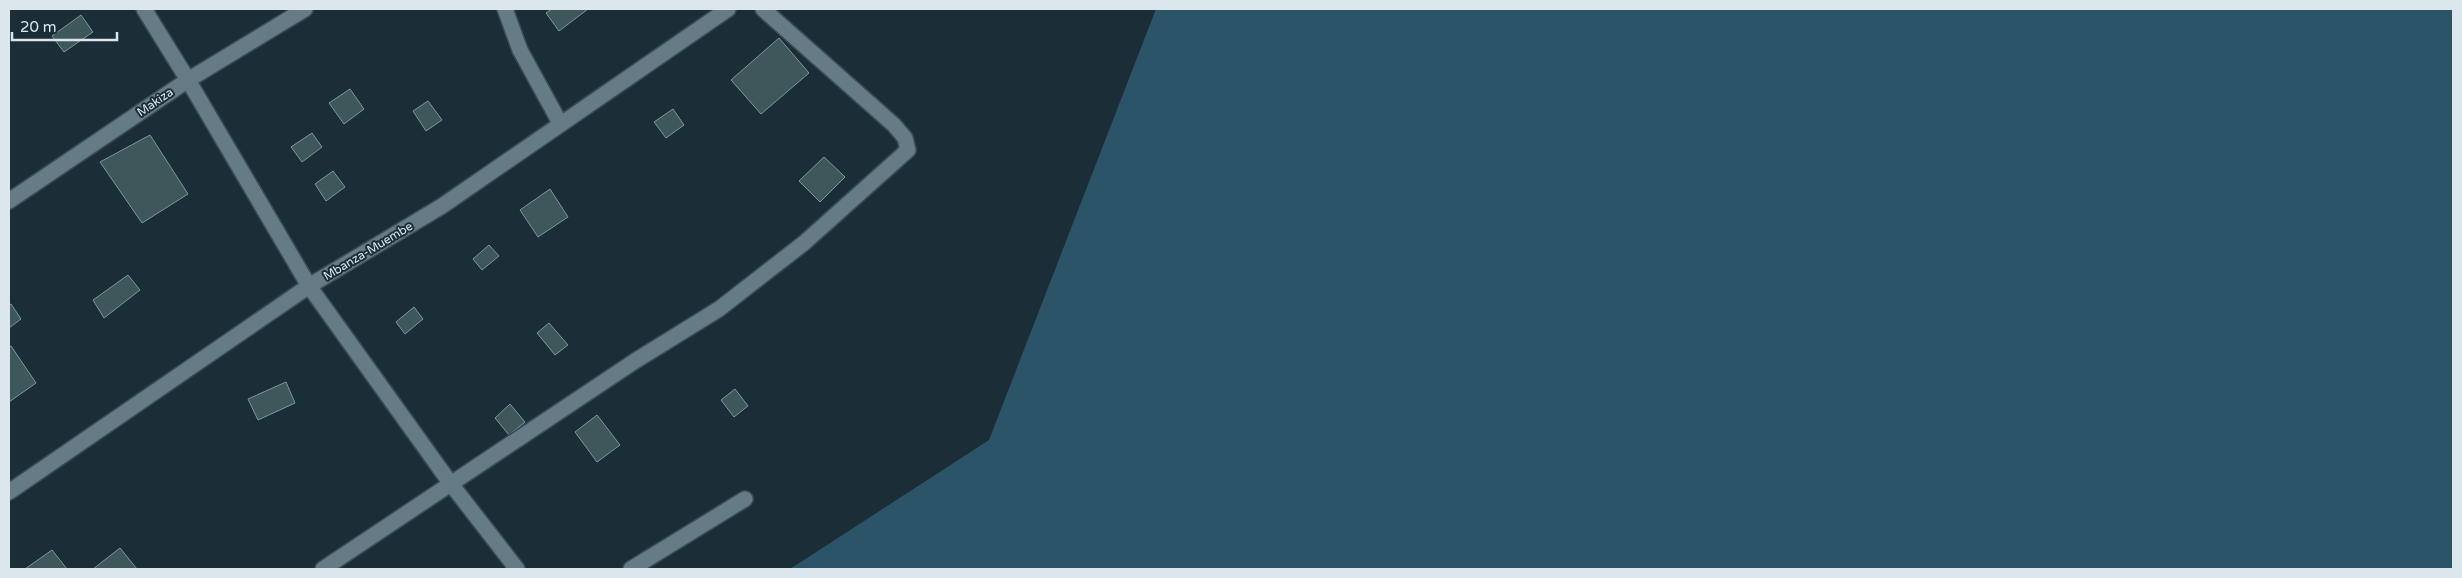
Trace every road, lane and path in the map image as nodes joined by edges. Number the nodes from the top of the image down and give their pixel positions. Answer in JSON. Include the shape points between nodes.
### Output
{"nodes":[{"id":1,"x":144,"y":9,"type":"edge"},
{"id":2,"x":305,"y":9,"type":"edge"},
{"id":3,"x":505,"y":9,"type":"edge"},
{"id":4,"x":728,"y":9,"type":"edge"},
{"id":5,"x":763,"y":9,"type":"edge"},
{"id":6,"x":188,"y":80,"type":"junction"},
{"id":7,"x":560,"y":123,"type":"junction"},
{"id":8,"x":9,"y":201,"type":"edge"},
{"id":9,"x":309,"y":286,"type":"junction"},
{"id":10,"x":451,"y":484,"type":"junction"},
{"id":11,"x":9,"y":492,"type":"edge"},
{"id":12,"x":745,"y":499,"type":"dead end"},
{"id":13,"x":324,"y":569,"type":"edge"},
{"id":14,"x":517,"y":569,"type":"edge"},
{"id":15,"x":631,"y":569,"type":"edge"}],
"edges":[{"from":1,"to":6,"type":"street"},
{"from":2,"to":6,"type":"street","name":"Makiza"},
{"from":3,"to":7,"type":"street","via":[[520,50]]},
{"from":4,"to":7,"type":"street","name":"Mbanza-Muembe"},
{"from":5,"to":10,"type":"street","via":[[894,125],[908,150],[804,243],[719,308]]},
{"from":6,"to":8,"type":"street","name":"Makiza"},
{"from":6,"to":9,"type":"street"},
{"from":7,"to":9,"type":"street","name":"Mbanza-Muembe","via":[[442,206]]},
{"from":9,"to":10,"type":"street"},
{"from":9,"to":11,"type":"street","name":"Mbanza-Muembe"},
{"from":10,"to":13,"type":"street"},
{"from":10,"to":14,"type":"street"},
{"from":12,"to":15,"type":"street"}]}
